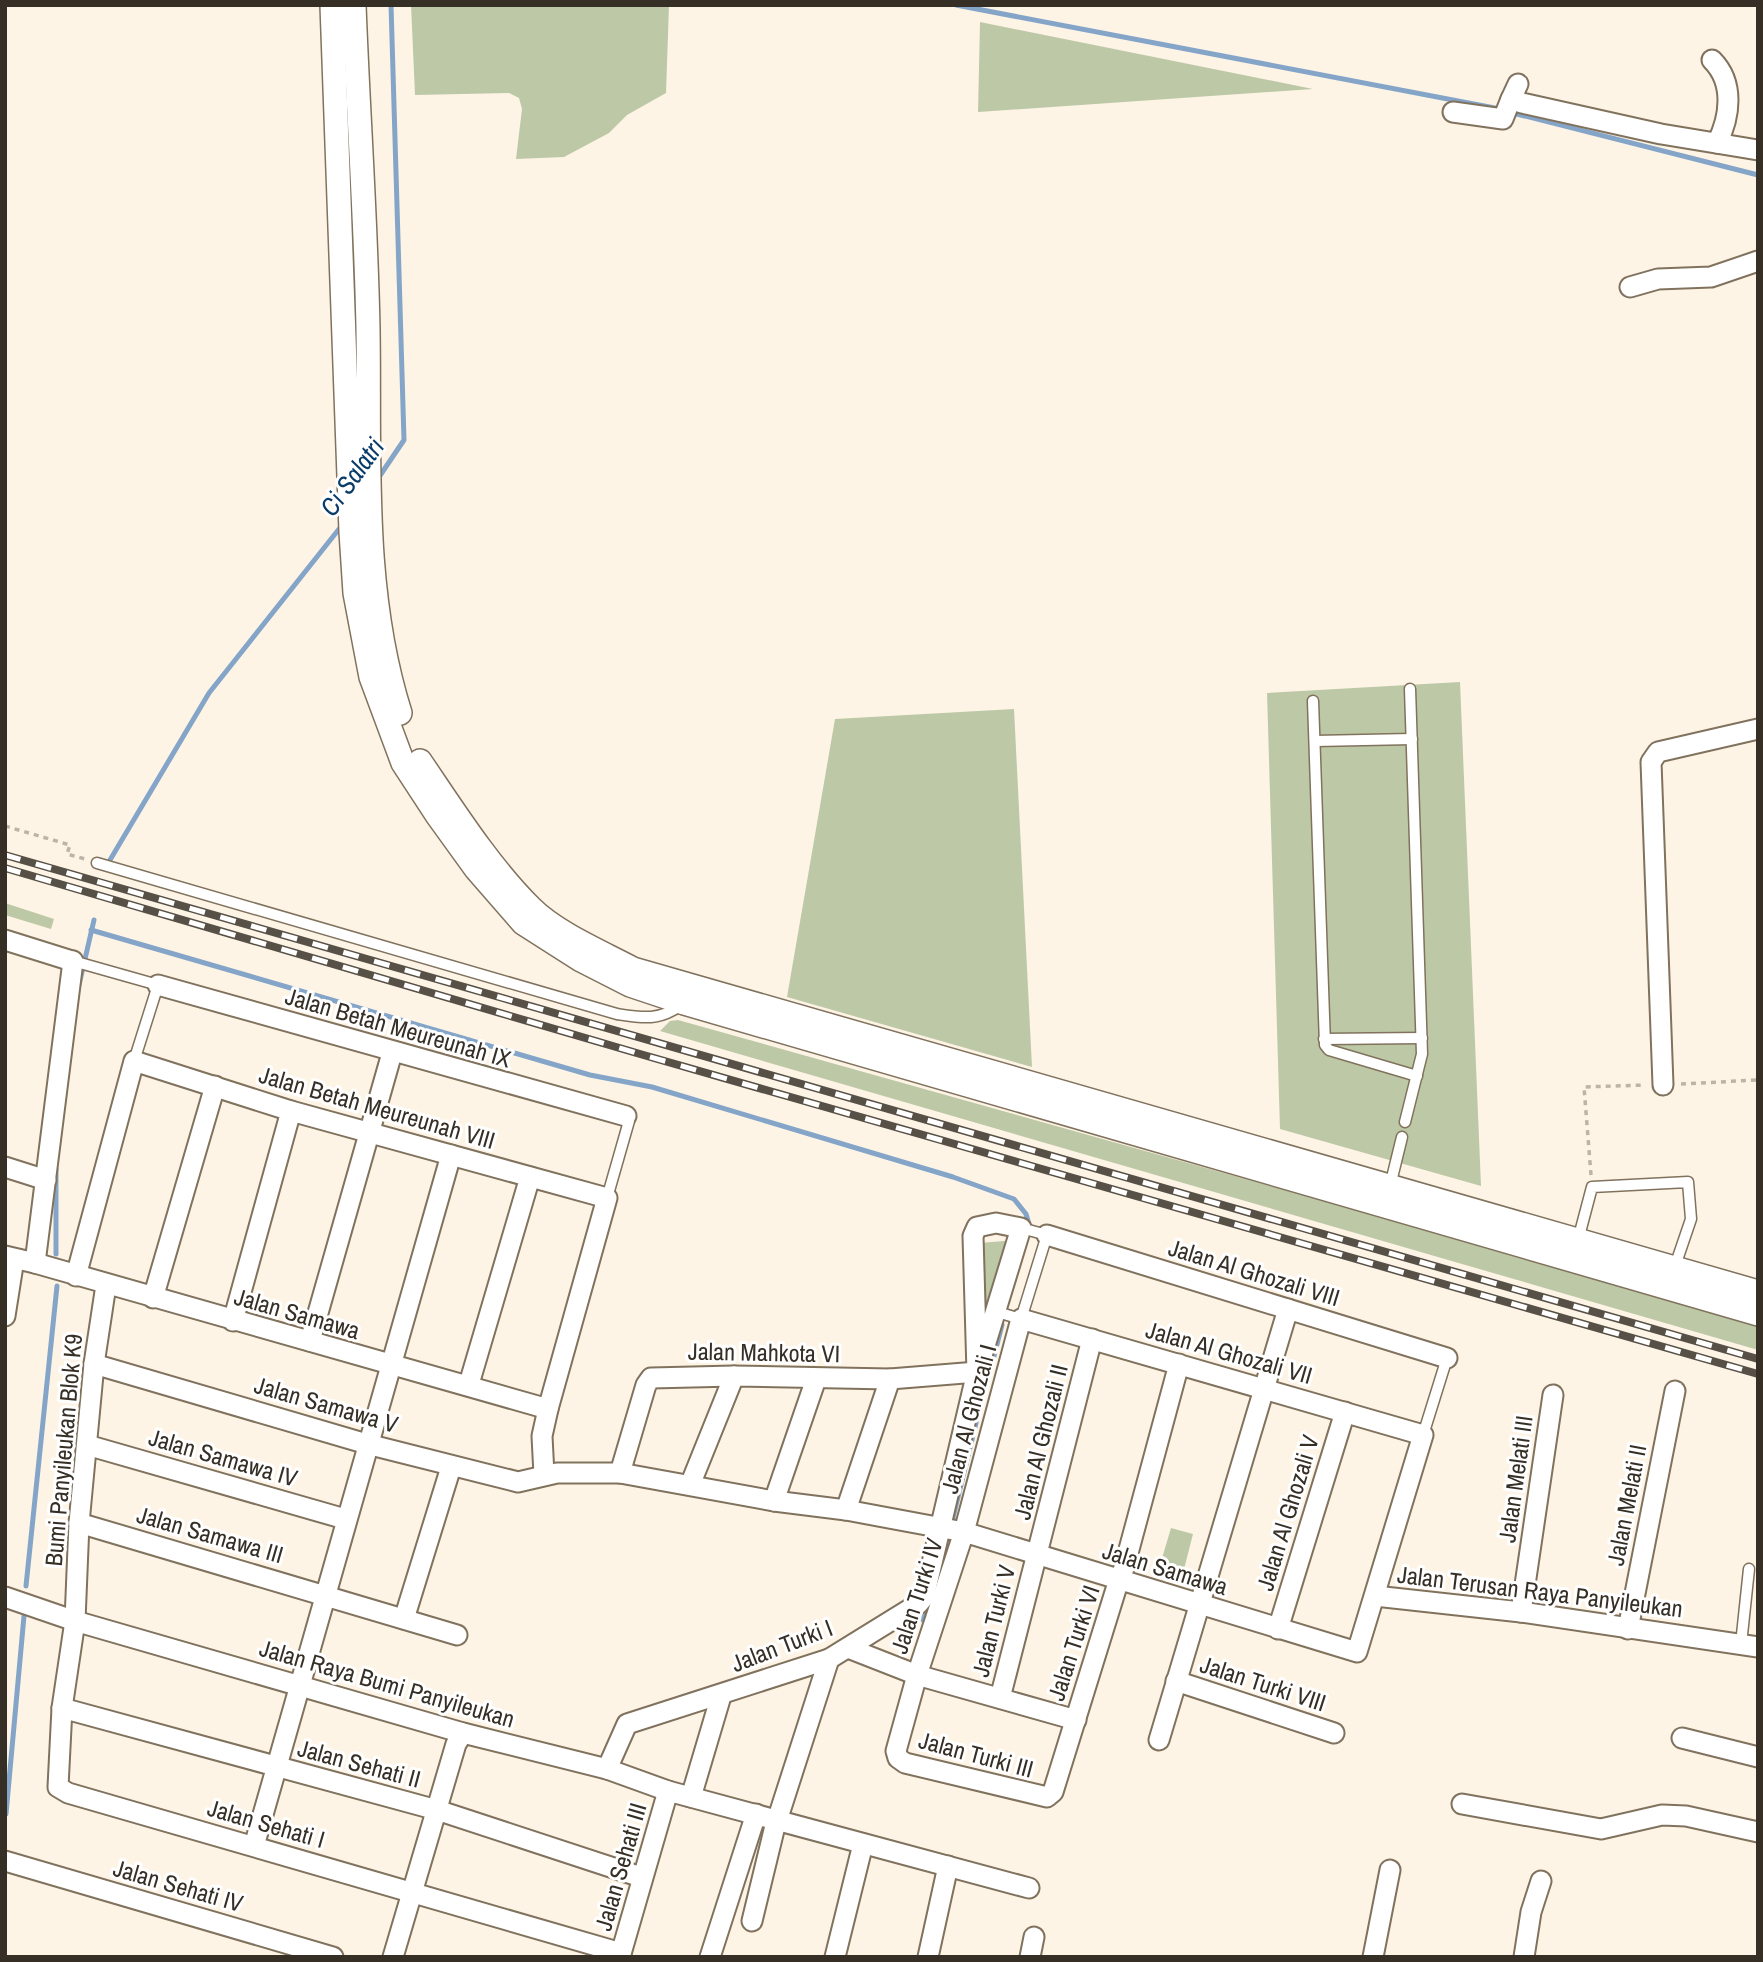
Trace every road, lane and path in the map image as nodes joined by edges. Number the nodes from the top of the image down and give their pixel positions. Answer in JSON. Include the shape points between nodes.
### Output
{"nodes":[{"id":1,"x":332,"y":5,"type":"edge"},
{"id":2,"x":354,"y":5,"type":"edge"},
{"id":3,"x":1712,"y":60,"type":"dead end"},
{"id":4,"x":1453,"y":112,"type":"dead end"},
{"id":5,"x":1717,"y":143,"type":"junction"},
{"id":6,"x":1758,"y":150,"type":"edge"},
{"id":7,"x":1758,"y":261,"type":"edge"},
{"id":8,"x":1630,"y":287,"type":"dead end"},
{"id":9,"x":364,"y":475,"type":"junction"},
{"id":10,"x":361,"y":503,"type":"junction"},
{"id":11,"x":1410,"y":690,"type":"dead end"},
{"id":12,"x":1313,"y":701,"type":"dead end"},
{"id":13,"x":1758,"y":729,"type":"edge"},
{"id":14,"x":1412,"y":738,"type":"junction"},
{"id":15,"x":1314,"y":741,"type":"junction"},
{"id":16,"x":5,"y":826,"type":"edge"},
{"id":17,"x":97,"y":863,"type":"joint"},
{"id":18,"x":5,"y":940,"type":"edge"},
{"id":19,"x":72,"y":961,"type":"junction"},
{"id":20,"x":158,"y":985,"type":"junction"},
{"id":21,"x":684,"y":1003,"type":"junction"},
{"id":22,"x":1422,"y":1038,"type":"junction"},
{"id":23,"x":1324,"y":1039,"type":"junction"},
{"id":24,"x":392,"y":1052,"type":"junction"},
{"id":25,"x":134,"y":1061,"type":"junction"},
{"id":26,"x":1417,"y":1076,"type":"junction"},
{"id":27,"x":981,"y":1078,"type":"junction"},
{"id":28,"x":1757,"y":1080,"type":"edge"},
{"id":29,"x":1663,"y":1084,"type":"junction"},
{"id":30,"x":215,"y":1086,"type":"junction"},
{"id":31,"x":292,"y":1111,"type":"junction"},
{"id":32,"x":626,"y":1115,"type":"joint"},
{"id":33,"x":1405,"y":1122,"type":"dead end"},
{"id":34,"x":369,"y":1133,"type":"junction"},
{"id":35,"x":1402,"y":1136,"type":"dead end"},
{"id":36,"x":451,"y":1155,"type":"junction"},
{"id":37,"x":5,"y":1167,"type":"edge"},
{"id":38,"x":530,"y":1177,"type":"junction"},
{"id":39,"x":46,"y":1180,"type":"junction"},
{"id":40,"x":1390,"y":1186,"type":"junction"},
{"id":41,"x":1592,"y":1187,"type":"junction"},
{"id":42,"x":607,"y":1198,"type":"junction"},
{"id":43,"x":1037,"y":1232,"type":"junction"},
{"id":44,"x":1578,"y":1241,"type":"junction"},
{"id":45,"x":10,"y":1258,"type":"edge"},
{"id":46,"x":35,"y":1263,"type":"junction"},
{"id":47,"x":1674,"y":1269,"type":"junction"},
{"id":48,"x":70,"y":1275,"type":"junction"},
{"id":49,"x":106,"y":1285,"type":"junction"},
{"id":50,"x":1758,"y":1292,"type":"edge"},
{"id":51,"x":153,"y":1297,"type":"junction"},
{"id":52,"x":1288,"y":1309,"type":"junction"},
{"id":53,"x":997,"y":1312,"type":"junction"},
{"id":54,"x":1758,"y":1314,"type":"edge"},
{"id":55,"x":5,"y":1315,"type":"edge"},
{"id":56,"x":1021,"y":1319,"type":"junction"},
{"id":57,"x":233,"y":1321,"type":"junction"},
{"id":58,"x":1092,"y":1339,"type":"junction"},
{"id":59,"x":310,"y":1341,"type":"junction"},
{"id":60,"x":1447,"y":1358,"type":"joint"},
{"id":61,"x":94,"y":1364,"type":"junction"},
{"id":62,"x":1179,"y":1364,"type":"junction"},
{"id":63,"x":390,"y":1366,"type":"junction"},
{"id":64,"x":977,"y":1373,"type":"junction"},
{"id":65,"x":734,"y":1376,"type":"junction"},
{"id":66,"x":816,"y":1379,"type":"junction"},
{"id":67,"x":890,"y":1379,"type":"junction"},
{"id":68,"x":469,"y":1384,"type":"junction"},
{"id":69,"x":1264,"y":1389,"type":"junction"},
{"id":70,"x":1675,"y":1391,"type":"dead end"},
{"id":71,"x":1553,"y":1395,"type":"dead end"},
{"id":72,"x":548,"y":1409,"type":"junction"},
{"id":73,"x":1345,"y":1412,"type":"junction"},
{"id":74,"x":1423,"y":1435,"type":"junction"},
{"id":75,"x":367,"y":1444,"type":"junction"},
{"id":76,"x":87,"y":1445,"type":"junction"},
{"id":77,"x":451,"y":1467,"type":"junction"},
{"id":78,"x":620,"y":1474,"type":"junction"},
{"id":79,"x":544,"y":1475,"type":"junction"},
{"id":80,"x":690,"y":1485,"type":"junction"},
{"id":81,"x":774,"y":1501,"type":"junction"},
{"id":82,"x":846,"y":1510,"type":"junction"},
{"id":83,"x":345,"y":1519,"type":"junction"},
{"id":84,"x":79,"y":1523,"type":"junction"},
{"id":85,"x":952,"y":1531,"type":"junction"},
{"id":86,"x":1035,"y":1556,"type":"junction"},
{"id":87,"x":1749,"y":1569,"type":"dead end"},
{"id":88,"x":1120,"y":1581,"type":"junction"},
{"id":89,"x":327,"y":1595,"type":"junction"},
{"id":90,"x":1375,"y":1596,"type":"junction"},
{"id":91,"x":5,"y":1597,"type":"edge"},
{"id":92,"x":1199,"y":1605,"type":"junction"},
{"id":93,"x":1521,"y":1612,"type":"junction"},
{"id":94,"x":75,"y":1621,"type":"junction"},
{"id":95,"x":409,"y":1621,"type":"junction"},
{"id":96,"x":1278,"y":1629,"type":"junction"},
{"id":97,"x":1628,"y":1629,"type":"junction"},
{"id":98,"x":457,"y":1635,"type":"dead end"},
{"id":99,"x":1749,"y":1646,"type":"edge"},
{"id":100,"x":848,"y":1648,"type":"junction"},
{"id":101,"x":1357,"y":1652,"type":"joint"},
{"id":102,"x":829,"y":1659,"type":"junction"},
{"id":103,"x":917,"y":1675,"type":"junction"},
{"id":104,"x":1176,"y":1681,"type":"junction"},
{"id":105,"x":302,"y":1686,"type":"junction"},
{"id":106,"x":721,"y":1696,"type":"junction"},
{"id":107,"x":1000,"y":1698,"type":"junction"},
{"id":108,"x":62,"y":1708,"type":"junction"},
{"id":109,"x":1076,"y":1720,"type":"junction"},
{"id":110,"x":463,"y":1733,"type":"junction"},
{"id":111,"x":1334,"y":1733,"type":"dead end"},
{"id":112,"x":1682,"y":1738,"type":"dead end"},
{"id":113,"x":1159,"y":1740,"type":"dead end"},
{"id":114,"x":1758,"y":1757,"type":"edge"},
{"id":115,"x":277,"y":1768,"type":"junction"},
{"id":116,"x":607,"y":1769,"type":"junction"},
{"id":117,"x":668,"y":1791,"type":"junction"},
{"id":118,"x":691,"y":1797,"type":"junction"},
{"id":119,"x":1462,"y":1804,"type":"dead end"},
{"id":120,"x":437,"y":1810,"type":"junction"},
{"id":121,"x":756,"y":1814,"type":"junction"},
{"id":122,"x":777,"y":1821,"type":"junction"},
{"id":123,"x":1758,"y":1832,"type":"edge"},
{"id":124,"x":863,"y":1844,"type":"junction"},
{"id":125,"x":254,"y":1846,"type":"junction"},
{"id":126,"x":7,"y":1862,"type":"edge"},
{"id":127,"x":948,"y":1866,"type":"junction"},
{"id":128,"x":1390,"y":1870,"type":"dead end"},
{"id":129,"x":642,"y":1877,"type":"junction"},
{"id":130,"x":1541,"y":1881,"type":"dead end"},
{"id":131,"x":1029,"y":1888,"type":"dead end"},
{"id":132,"x":413,"y":1893,"type":"junction"},
{"id":133,"x":752,"y":1921,"type":"dead end"},
{"id":134,"x":1034,"y":1937,"type":"dead end"},
{"id":135,"x":621,"y":1955,"type":"edge"},
{"id":136,"x":333,"y":1957,"type":"edge"},
{"id":137,"x":393,"y":1957,"type":"edge"},
{"id":138,"x":710,"y":1957,"type":"edge"},
{"id":139,"x":835,"y":1957,"type":"edge"},
{"id":140,"x":928,"y":1957,"type":"edge"},
{"id":141,"x":1030,"y":1957,"type":"edge"},
{"id":142,"x":1373,"y":1957,"type":"edge"},
{"id":143,"x":1524,"y":1957,"type":"edge"}],
"edges":[{"from":1,"to":9,"type":"street"},
{"from":2,"to":9,"type":"street","via":[[368,315]]},
{"from":3,"to":5,"type":"street","via":[[1722,69],[1728,104],[1728,121]]},
{"from":4,"to":5,"type":"street","via":[[1496,119],[1511,100]]},
{"from":5,"to":6,"type":"street"},
{"from":7,"to":8,"type":"street","via":[[1711,277],[1658,279]]},
{"from":9,"to":10,"type":"street"},
{"from":10,"to":21,"type":"street","via":[[351,533],[355,593],[372,677],[403,763],[476,869],[523,923],[630,985]]},
{"from":10,"to":27,"type":"street","via":[[388,676],[418,758],[490,860],[532,909],[633,968]]},
{"from":11,"to":14,"type":"lane"},
{"from":12,"to":15,"type":"lane"},
{"from":13,"to":29,"type":"street","via":[[1658,752],[1651,762]]},
{"from":14,"to":15,"type":"lane"},
{"from":14,"to":22,"type":"lane"},
{"from":15,"to":23,"type":"lane"},
{"from":16,"to":17,"type":"path","via":[[69,845],[67,854]]},
{"from":17,"to":21,"type":"lane","via":[[617,1014],[651,1019],[667,1016]]},
{"from":18,"to":19,"type":"street"},
{"from":19,"to":20,"type":"lane"},
{"from":19,"to":39,"type":"street"},
{"from":20,"to":24,"type":"street","name":"Jalan Betah Meureunah IX"},
{"from":20,"to":25,"type":"lane"},
{"from":21,"to":27,"type":"street"},
{"from":22,"to":23,"type":"lane"},
{"from":22,"to":26,"type":"lane"},
{"from":23,"to":26,"type":"lane","via":[[1329,1050]]},
{"from":24,"to":32,"type":"street","name":"Jalan Betah Meureunah IX"},
{"from":24,"to":34,"type":"street"},
{"from":25,"to":30,"type":"street","name":"Jalan Betah Meureunah VIII"},
{"from":25,"to":48,"type":"street"},
{"from":26,"to":33,"type":"lane"},
{"from":27,"to":40,"type":"street"},
{"from":27,"to":54,"type":"street"},
{"from":28,"to":29,"type":"path"},
{"from":29,"to":41,"type":"path","via":[[1584,1087]]},
{"from":30,"to":31,"type":"street","name":"Jalan Betah Meureunah VIII"},
{"from":30,"to":51,"type":"street"},
{"from":31,"to":34,"type":"street","name":"Jalan Betah Meureunah VIII"},
{"from":31,"to":57,"type":"street"},
{"from":32,"to":42,"type":"lane","via":[[629,1121]]},
{"from":34,"to":36,"type":"street","name":"Jalan Betah Meureunah VIII"},
{"from":34,"to":59,"type":"street"},
{"from":35,"to":40,"type":"lane"},
{"from":36,"to":38,"type":"street","name":"Jalan Betah Meureunah VIII"},
{"from":36,"to":63,"type":"street"},
{"from":37,"to":39,"type":"street"},
{"from":38,"to":42,"type":"street","name":"Jalan Betah Meureunah VIII"},
{"from":38,"to":68,"type":"street"},
{"from":39,"to":46,"type":"street"},
{"from":40,"to":44,"type":"street"},
{"from":41,"to":44,"type":"lane"},
{"from":41,"to":47,"type":"lane","via":[[1688,1182],[1690,1219]]},
{"from":42,"to":72,"type":"street"},
{"from":43,"to":52,"type":"street","name":"Jalan Al Ghozali VIII"},
{"from":43,"to":53,"type":"street"},
{"from":43,"to":56,"type":"lane"},
{"from":43,"to":64,"type":"street","name":"Jalan Al Ghozali VIII","via":[[984,1224],[973,1236]]},
{"from":44,"to":47,"type":"street"},
{"from":45,"to":46,"type":"street","name":"Jalan Samawa"},
{"from":45,"to":55,"type":"street"},
{"from":46,"to":48,"type":"street","name":"Jalan Samawa"},
{"from":47,"to":50,"type":"street"},
{"from":48,"to":49,"type":"street","name":"Jalan Samawa"},
{"from":49,"to":51,"type":"street","name":"Jalan Samawa"},
{"from":49,"to":61,"type":"street","name":"Bumi Panyileukan Blok K9"},
{"from":51,"to":57,"type":"street","name":"Jalan Samawa"},
{"from":52,"to":60,"type":"street","name":"Jalan Al Ghozali VIII"},
{"from":52,"to":69,"type":"street"},
{"from":53,"to":56,"type":"lane"},
{"from":53,"to":64,"type":"street"},
{"from":56,"to":58,"type":"street","name":"Jalan Al Ghozali VII"},
{"from":56,"to":85,"type":"street","name":"Jalan Al Ghozali I"},
{"from":57,"to":59,"type":"street","name":"Jalan Samawa"},
{"from":58,"to":62,"type":"street","name":"Jalan Al Ghozali VII"},
{"from":58,"to":86,"type":"street","name":"Jalan Al Ghozali II"},
{"from":59,"to":63,"type":"street","name":"Jalan Samawa"},
{"from":60,"to":74,"type":"lane"},
{"from":61,"to":75,"type":"street","name":"Jalan Samawa V"},
{"from":61,"to":76,"type":"street","name":"Bumi Panyileukan Blok K9"},
{"from":62,"to":69,"type":"street","name":"Jalan Al Ghozali VII"},
{"from":62,"to":88,"type":"street","name":"Jalan Turki VI"},
{"from":63,"to":68,"type":"street","name":"Jalan Samawa"},
{"from":63,"to":75,"type":"street"},
{"from":64,"to":67,"type":"street","name":"Jalan Mahkota VI"},
{"from":64,"to":85,"type":"street"},
{"from":65,"to":66,"type":"street","name":"Jalan Mahkota VI"},
{"from":65,"to":78,"type":"street","name":"Jalan Mahkota VI","via":[[651,1378]]},
{"from":65,"to":80,"type":"street"},
{"from":66,"to":67,"type":"street","name":"Jalan Mahkota VI"},
{"from":66,"to":81,"type":"street"},
{"from":67,"to":82,"type":"street"},
{"from":68,"to":72,"type":"street","name":"Jalan Samawa"},
{"from":69,"to":73,"type":"street","name":"Jalan Al Ghozali VII"},
{"from":69,"to":92,"type":"street"},
{"from":70,"to":97,"type":"street","name":"Jalan Melati II"},
{"from":71,"to":93,"type":"street","name":"Jalan Melati III"},
{"from":72,"to":79,"type":"street","via":[[542,1436]]},
{"from":73,"to":74,"type":"street","name":"Jalan Al Ghozali VII"},
{"from":73,"to":96,"type":"street","name":"Jalan Al Ghozali V"},
{"from":74,"to":90,"type":"street"},
{"from":75,"to":77,"type":"street","name":"Jalan Samawa V"},
{"from":75,"to":83,"type":"street"},
{"from":76,"to":83,"type":"street","name":"Jalan Samawa IV"},
{"from":76,"to":84,"type":"street","name":"Bumi Panyileukan Blok K9"},
{"from":77,"to":79,"type":"street","name":"Jalan Samawa V","via":[[518,1482]]},
{"from":77,"to":95,"type":"street"},
{"from":78,"to":79,"type":"street","name":"Jalan Samawa"},
{"from":78,"to":80,"type":"street","name":"Jalan Samawa"},
{"from":80,"to":81,"type":"street","name":"Jalan Samawa"},
{"from":81,"to":82,"type":"street","name":"Jalan Samawa"},
{"from":82,"to":85,"type":"street","name":"Jalan Samawa"},
{"from":83,"to":89,"type":"street"},
{"from":84,"to":89,"type":"street","name":"Jalan Samawa III"},
{"from":84,"to":94,"type":"street","name":"Bumi Panyileukan Blok K9"},
{"from":85,"to":86,"type":"street","name":"Jalan Samawa"},
{"from":85,"to":100,"type":"street","name":"Jalan Turki I","via":[[918,1604]]},
{"from":85,"to":103,"type":"street","name":"Jalan Turki IV"},
{"from":86,"to":88,"type":"street","name":"Jalan Samawa"},
{"from":86,"to":107,"type":"street","name":"Jalan Turki V"},
{"from":87,"to":99,"type":"lane"},
{"from":88,"to":92,"type":"street","name":"Jalan Samawa"},
{"from":88,"to":109,"type":"street","name":"Jalan Turki VI"},
{"from":89,"to":95,"type":"street","name":"Jalan Samawa III"},
{"from":89,"to":105,"type":"street"},
{"from":90,"to":93,"type":"street","name":"Jalan Terusan Raya Panyileukan"},
{"from":90,"to":101,"type":"street","name":"Jalan Terusan Raya Panyileukan"},
{"from":91,"to":94,"type":"street","name":"Jalan Raya Bumi Panyileukan"},
{"from":92,"to":96,"type":"street","name":"Jalan Samawa"},
{"from":92,"to":104,"type":"street"},
{"from":93,"to":97,"type":"street","name":"Jalan Terusan Raya Panyileukan"},
{"from":94,"to":105,"type":"street","name":"Jalan Raya Bumi Panyileukan"},
{"from":94,"to":108,"type":"street","name":"Jalan Sehati I"},
{"from":95,"to":98,"type":"street"},
{"from":96,"to":101,"type":"street","name":"Jalan Samawa"},
{"from":97,"to":99,"type":"street","name":"Jalan Terusan Raya Panyileukan"},
{"from":100,"to":102,"type":"street","name":"Jalan Turki I"},
{"from":100,"to":103,"type":"street"},
{"from":102,"to":106,"type":"street","name":"Jalan Turki I"},
{"from":102,"to":122,"type":"street"},
{"from":103,"to":107,"type":"street"},
{"from":103,"to":109,"type":"street","name":"Jalan Turki III","via":[[896,1751],[905,1763],[1047,1797],[1053,1791]]},
{"from":104,"to":111,"type":"street","name":"Jalan Turki VIII"},
{"from":104,"to":113,"type":"street"},
{"from":105,"to":110,"type":"street","name":"Jalan Raya Bumi Panyileukan"},
{"from":105,"to":115,"type":"street"},
{"from":106,"to":116,"type":"street","name":"Jalan Turki I","via":[[627,1724]]},
{"from":106,"to":118,"type":"street"},
{"from":107,"to":109,"type":"street"},
{"from":108,"to":115,"type":"street","name":"Jalan Sehati II"},
{"from":108,"to":125,"type":"street","name":"Jalan Sehati I","via":[[58,1787]]},
{"from":110,"to":116,"type":"street","name":"Jalan Raya Bumi Panyileukan"},
{"from":110,"to":120,"type":"street"},
{"from":112,"to":114,"type":"street"},
{"from":115,"to":120,"type":"street","name":"Jalan Sehati II"},
{"from":115,"to":125,"type":"street"},
{"from":116,"to":117,"type":"street","name":"Jalan Raya Bumi Panyileukan"},
{"from":117,"to":118,"type":"street","name":"Jalan Raya Bumi Panyileukan"},
{"from":117,"to":129,"type":"street","name":"Jalan Sehati III"},
{"from":118,"to":121,"type":"street","name":"Jalan Raya Bumi Panyileukan"},
{"from":119,"to":123,"type":"street","via":[[1601,1829],[1662,1815]]},
{"from":120,"to":129,"type":"street","name":"Jalan Sehati II"},
{"from":120,"to":132,"type":"street"},
{"from":121,"to":122,"type":"street","name":"Jalan Raya Bumi Panyileukan"},
{"from":121,"to":138,"type":"street"},
{"from":122,"to":124,"type":"street","name":"Jalan Raya Bumi Panyileukan"},
{"from":122,"to":133,"type":"street"},
{"from":124,"to":127,"type":"street","name":"Jalan Raya Bumi Panyileukan"},
{"from":124,"to":139,"type":"street"},
{"from":125,"to":132,"type":"street","name":"Jalan Sehati I"},
{"from":126,"to":136,"type":"street","name":"Jalan Sehati IV"},
{"from":127,"to":131,"type":"street","name":"Jalan Raya Bumi Panyileukan"},
{"from":127,"to":140,"type":"street"},
{"from":128,"to":142,"type":"street"},
{"from":129,"to":135,"type":"street","name":"Jalan Sehati III"},
{"from":130,"to":143,"type":"street"},
{"from":132,"to":135,"type":"street","name":"Jalan Sehati I"},
{"from":132,"to":137,"type":"street"},
{"from":134,"to":141,"type":"street"}]}
